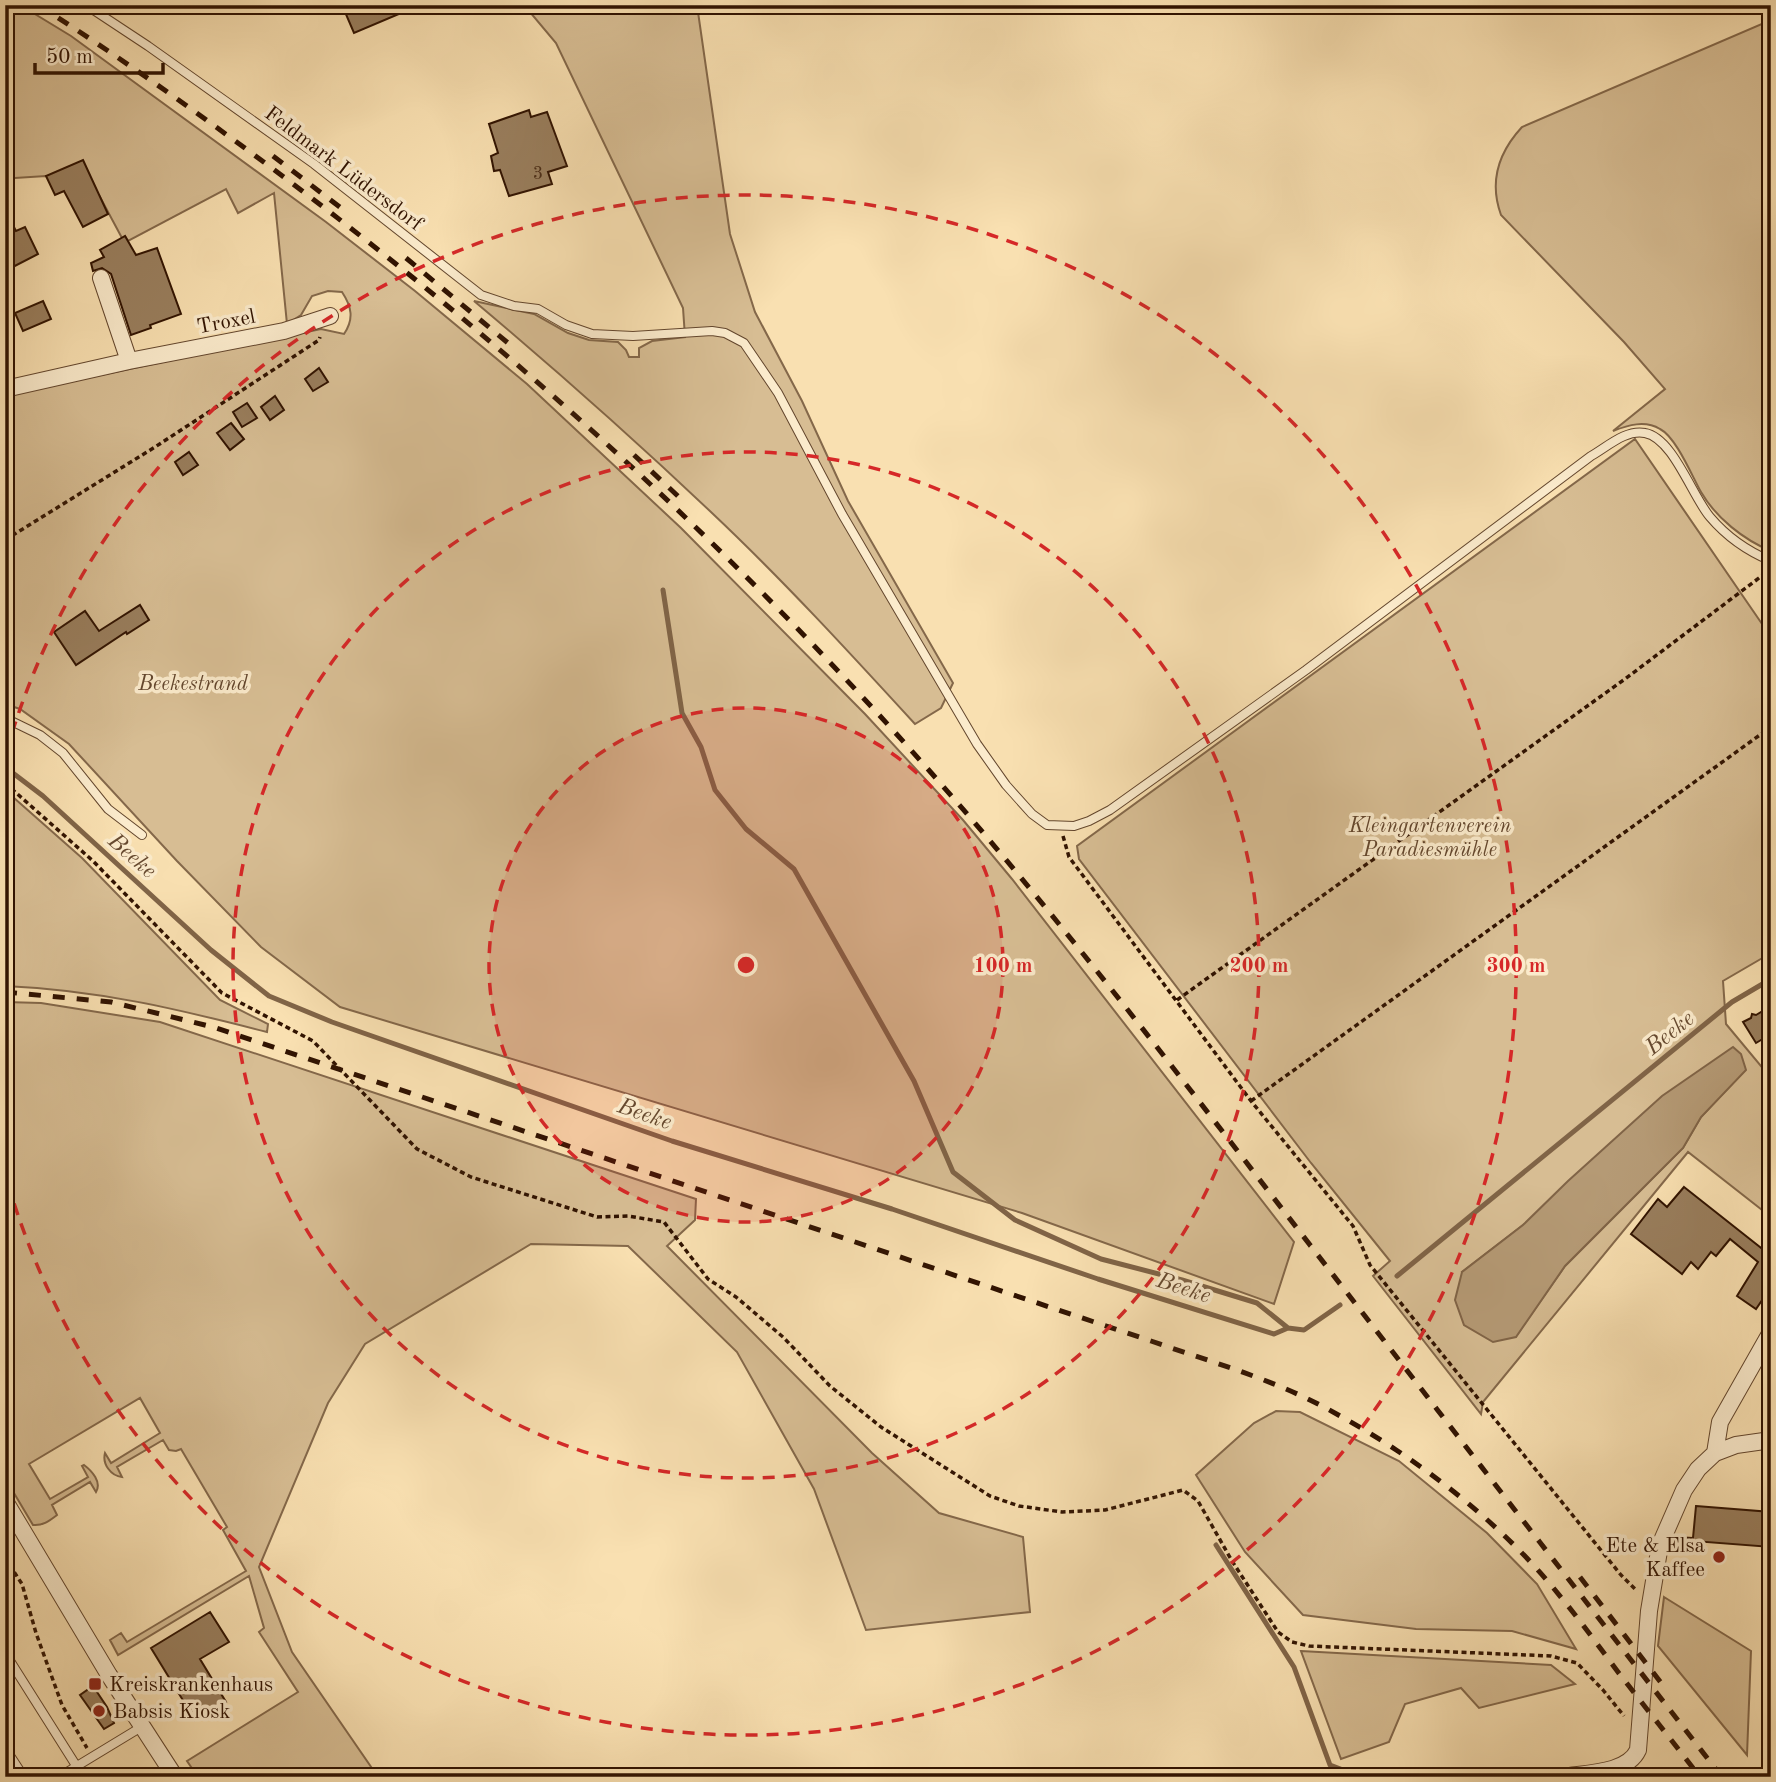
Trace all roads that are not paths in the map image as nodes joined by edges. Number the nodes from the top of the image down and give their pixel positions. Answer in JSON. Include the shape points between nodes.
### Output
{"nodes":[{"id":1,"x":86,"y":5,"type":"edge"},
{"id":2,"x":101,"y":278,"type":"dead end"},
{"id":3,"x":330,"y":316,"type":"road end"},
{"id":4,"x":129,"y":361,"type":"junction"},
{"id":5,"x":5,"y":389,"type":"edge"},
{"id":6,"x":1771,"y":561,"type":"edge"},
{"id":7,"x":5,"y":718,"type":"edge"},
{"id":8,"x":142,"y":835,"type":"dead end"},
{"id":9,"x":1771,"y":1332,"type":"edge"},
{"id":10,"x":1771,"y":1440,"type":"edge"},
{"id":11,"x":1716,"y":1453,"type":"junction"},
{"id":12,"x":5,"y":1501,"type":"edge"},
{"id":13,"x":5,"y":1653,"type":"edge"},
{"id":14,"x":143,"y":1726,"type":"junction"},
{"id":15,"x":5,"y":1748,"type":"edge"},
{"id":16,"x":78,"y":1767,"type":"junction"},
{"id":17,"x":24,"y":1777,"type":"edge"},
{"id":18,"x":59,"y":1777,"type":"edge"},
{"id":19,"x":88,"y":1777,"type":"edge"},
{"id":20,"x":175,"y":1777,"type":"edge"},
{"id":21,"x":1562,"y":1777,"type":"edge"}],
"edges":[{"from":1,"to":6,"type":"lane","name":"Feldmark Lüdersdorf","via":[[314,164],[481,295],[538,309],[592,334],[712,331],[744,343],[778,393],[842,514],[977,744],[1006,785],[1047,825],[1089,821],[1110,810],[1621,438],[1643,432],[1660,441],[1710,517],[1737,543]]},
{"from":2,"to":4,"type":"street"},
{"from":3,"to":4,"type":"street","name":"Troxel","via":[[284,331]]},
{"from":4,"to":5,"type":"street","name":"Troxel"},
{"from":7,"to":8,"type":"lane","via":[[40,735],[63,753],[108,809]]},
{"from":9,"to":11,"type":"street","via":[[1720,1422]]},
{"from":10,"to":11,"type":"street"},
{"from":11,"to":21,"type":"street","via":[[1698,1469],[1660,1545],[1651,1598],[1641,1737],[1634,1759]]},
{"from":12,"to":14,"type":"street"},
{"from":13,"to":16,"type":"lane"},
{"from":14,"to":16,"type":"lane"},
{"from":14,"to":20,"type":"street"},
{"from":15,"to":17,"type":"lane"},
{"from":16,"to":18,"type":"lane"},
{"from":16,"to":19,"type":"lane"}]}
